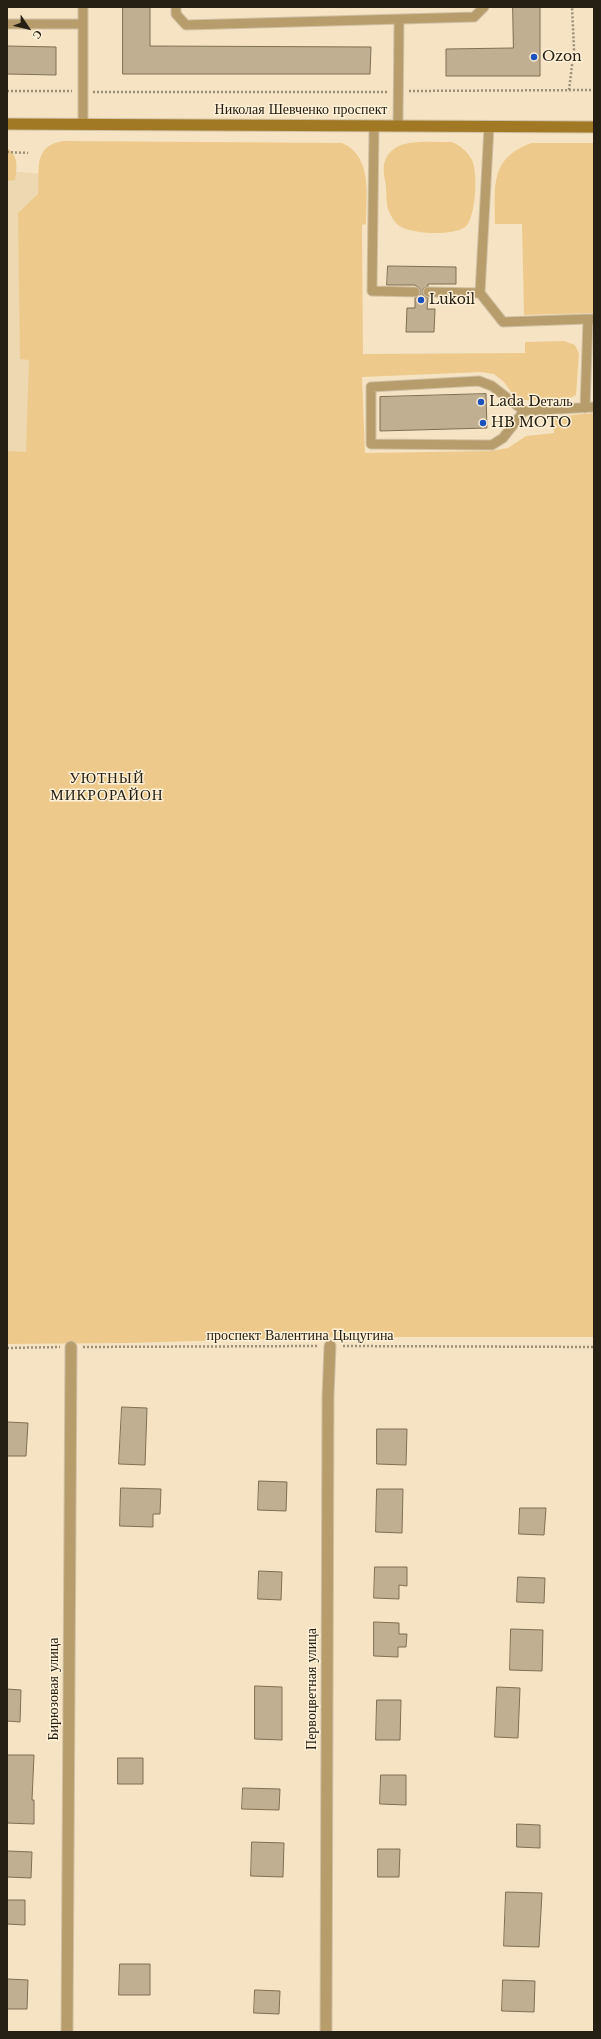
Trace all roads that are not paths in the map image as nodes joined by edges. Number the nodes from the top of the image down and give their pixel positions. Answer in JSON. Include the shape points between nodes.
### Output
{"nodes":[{"id":1,"x":83,"y":7,"type":"edge"},
{"id":2,"x":176,"y":7,"type":"edge"},
{"id":3,"x":484,"y":7,"type":"edge"},
{"id":4,"x":399,"y":20,"type":"junction"},
{"id":5,"x":7,"y":24,"type":"edge"},
{"id":6,"x":82,"y":24,"type":"junction"},
{"id":7,"x":7,"y":124,"type":"edge"},
{"id":8,"x":83,"y":124,"type":"junction"},
{"id":9,"x":374,"y":126,"type":"junction"},
{"id":10,"x":398,"y":126,"type":"junction"},
{"id":11,"x":489,"y":126,"type":"junction"},
{"id":12,"x":594,"y":127,"type":"edge"},
{"id":13,"x":415,"y":292,"type":"dead end"},
{"id":14,"x":428,"y":292,"type":"dead end"},
{"id":15,"x":480,"y":293,"type":"junction"},
{"id":16,"x":591,"y":319,"type":"edge"},
{"id":17,"x":589,"y":407,"type":"edge"},
{"id":18,"x":524,"y":411,"type":"junction"},
{"id":19,"x":330,"y":1346,"type":"road end"},
{"id":20,"x":71,"y":1347,"type":"road end"},
{"id":21,"x":67,"y":2032,"type":"edge"},
{"id":22,"x":326,"y":2032,"type":"edge"}],
"edges":[{"from":1,"to":6,"type":"lane"},
{"from":2,"to":4,"type":"lane","via":[[176,14],[186,25]]},
{"from":3,"to":4,"type":"lane","via":[[474,17]]},
{"from":4,"to":10,"type":"lane"},
{"from":5,"to":6,"type":"lane"},
{"from":6,"to":8,"type":"lane"},
{"from":7,"to":8,"type":"main road","name":"Николая Шевченко проспект"},
{"from":8,"to":9,"type":"main road","name":"Николая Шевченко проспект"},
{"from":9,"to":10,"type":"main road","name":"Николая Шевченко проспект"},
{"from":9,"to":13,"type":"lane","via":[[372,291]]},
{"from":10,"to":11,"type":"main road","name":"Николая Шевченко проспект"},
{"from":11,"to":12,"type":"main road","name":"Николая Шевченко проспект"},
{"from":11,"to":15,"type":"lane"},
{"from":14,"to":15,"type":"lane"},
{"from":15,"to":16,"type":"lane","via":[[503,322]]},
{"from":16,"to":17,"type":"lane"},
{"from":17,"to":18,"type":"lane"},
{"from":18,"to":18,"type":"lane","via":[[492,386],[479,381],[371,387],[370,444],[492,445],[503,438]]},
{"from":19,"to":22,"type":"street","name":"Первоцветная улица"},
{"from":20,"to":21,"type":"street","name":"Бирюзовая улица"}]}
